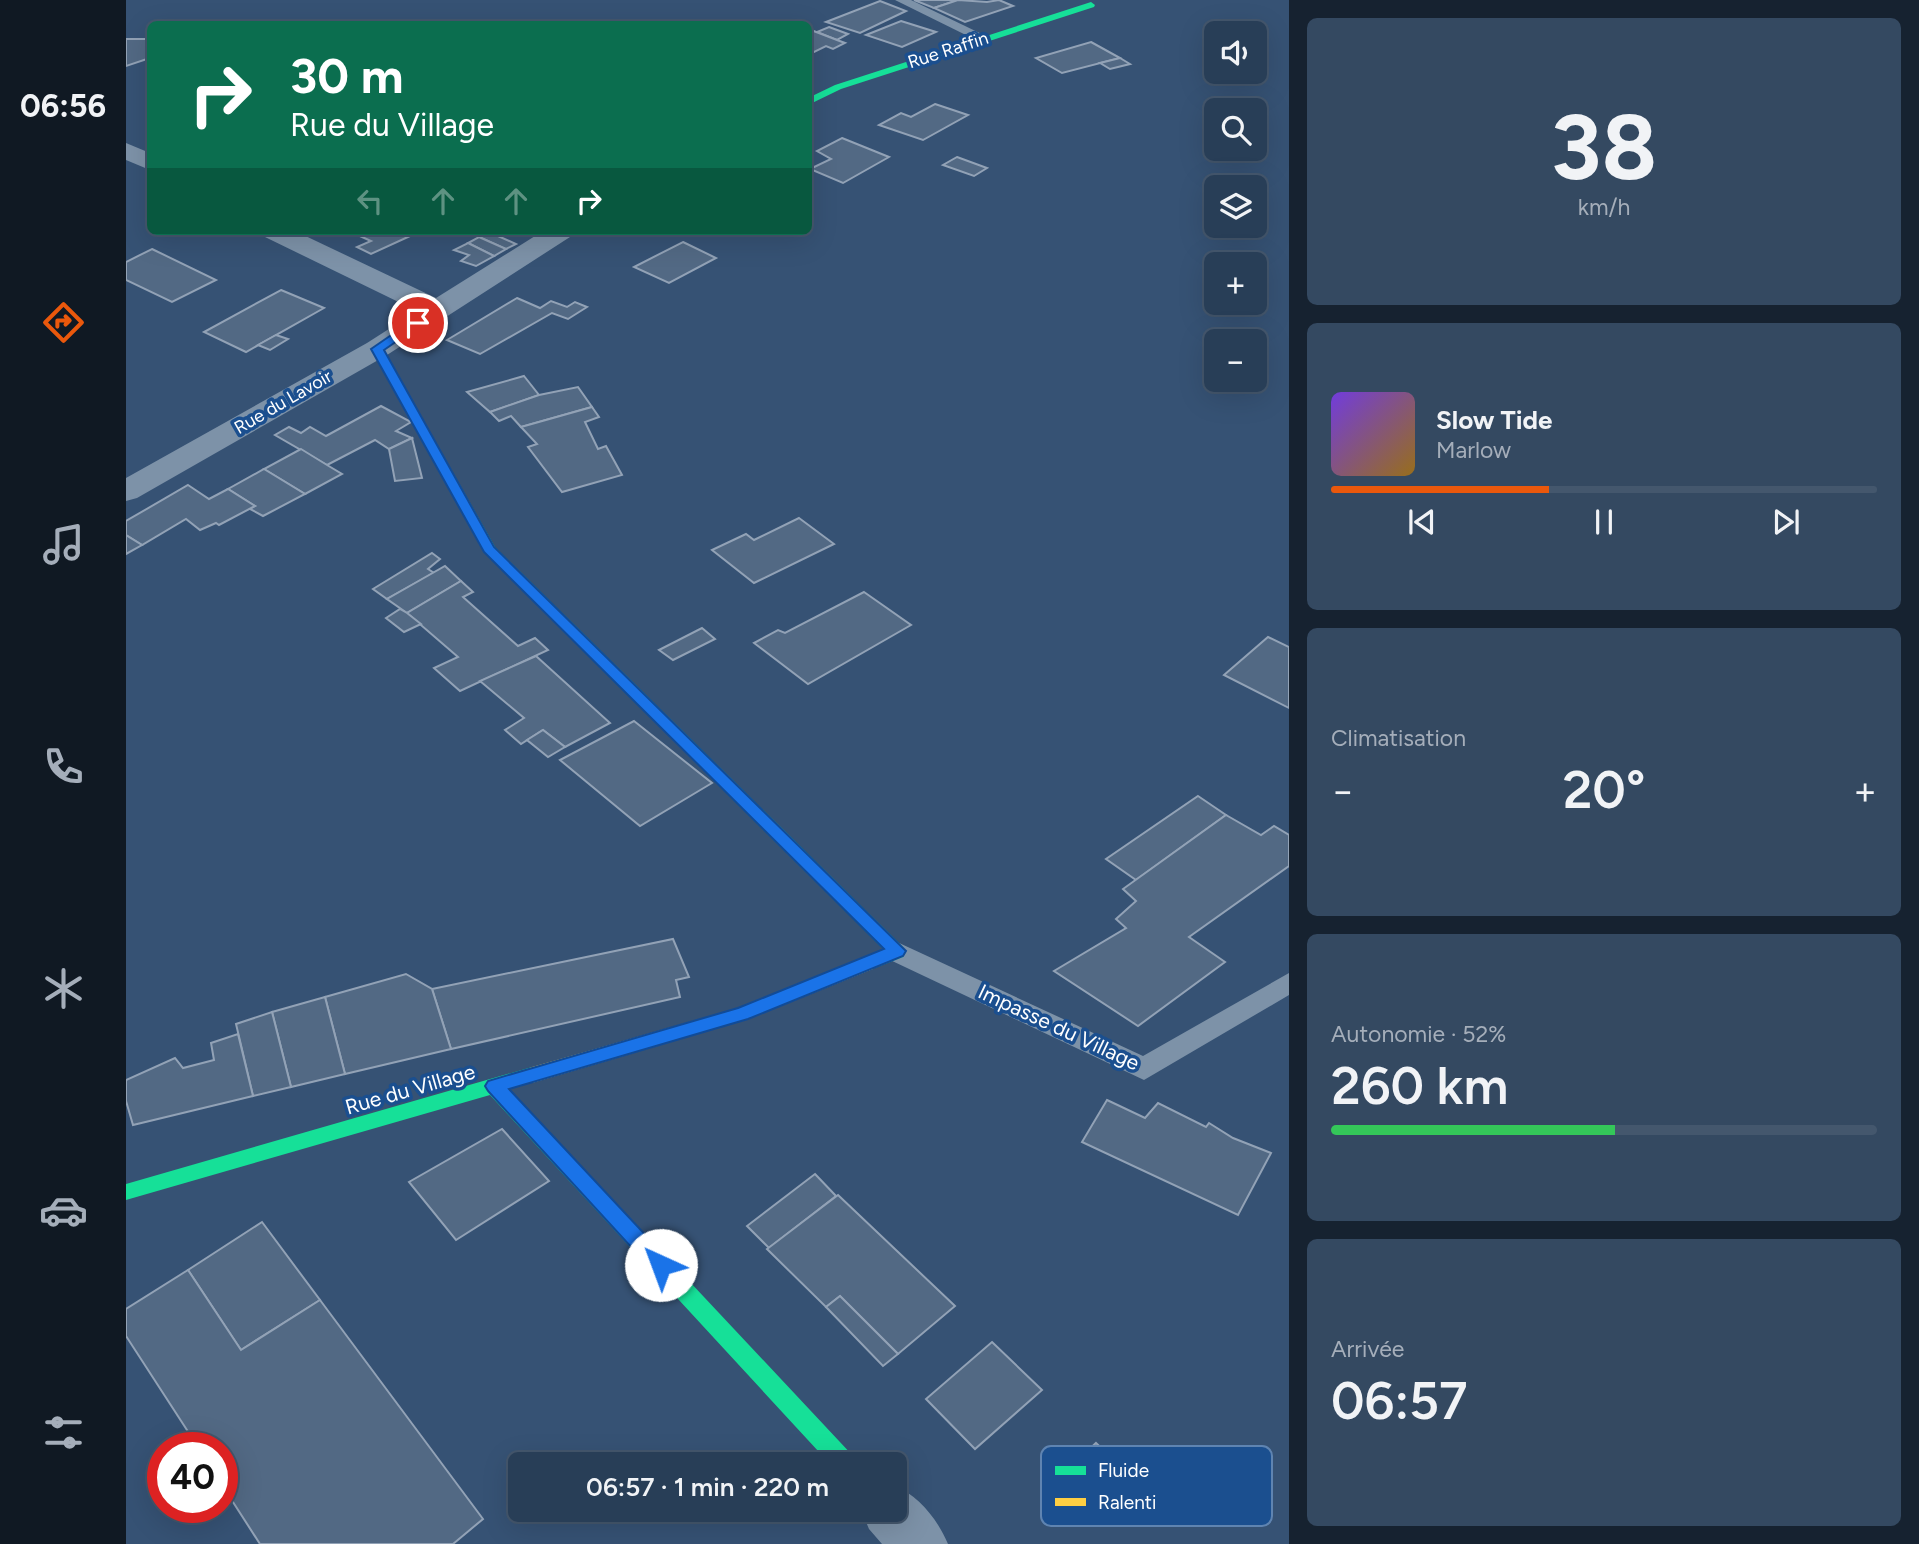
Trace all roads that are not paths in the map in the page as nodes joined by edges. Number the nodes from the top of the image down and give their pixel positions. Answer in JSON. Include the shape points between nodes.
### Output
{"nodes":[{"id":1,"x":901,"y":0,"type":"edge"},
{"id":2,"x":1091,"y":5,"type":"dead end"},
{"id":3,"x":982,"y":38,"type":"junction"},
{"id":4,"x":812,"y":100,"type":"edge"},
{"id":5,"x":126,"y":149,"type":"edge"},
{"id":6,"x":147,"y":161,"type":"edge"},
{"id":7,"x":282,"y":235,"type":"edge"},
{"id":8,"x":555,"y":235,"type":"edge"},
{"id":9,"x":438,"y":310,"type":"junction"},
{"id":10,"x":377,"y":349,"type":"junction"},
{"id":11,"x":126,"y":491,"type":"edge"},
{"id":12,"x":897,"y":951,"type":"junction"},
{"id":13,"x":1289,"y":983,"type":"edge"},
{"id":14,"x":494,"y":1086,"type":"junction"},
{"id":15,"x":126,"y":1192,"type":"edge"},
{"id":16,"x":834,"y":1452,"type":"edge"},
{"id":17,"x":899,"y":1522,"type":"edge"},
{"id":18,"x":920,"y":1544,"type":"edge"}],
"edges":[{"from":1,"to":3,"type":"lane"},
{"from":2,"to":3,"type":"street","name":"Rue Raffin"},
{"from":3,"to":4,"type":"street","name":"Rue Raffin"},
{"from":5,"to":6,"type":"street"},
{"from":7,"to":9,"type":"street"},
{"from":8,"to":9,"type":"street"},
{"from":9,"to":10,"type":"street","name":"Rue du Lavoir"},
{"from":10,"to":11,"type":"street","name":"Rue du Lavoir"},
{"from":10,"to":12,"type":"street","via":[[489,549]]},
{"from":12,"to":13,"type":"lane","name":"Impasse du Village","via":[[1144,1069]]},
{"from":12,"to":14,"type":"street","name":"Rue du Village","via":[[742,1014]]},
{"from":14,"to":15,"type":"street","name":"Rue du Village"},
{"from":14,"to":16,"type":"street"},
{"from":17,"to":18,"type":"street"}]}
